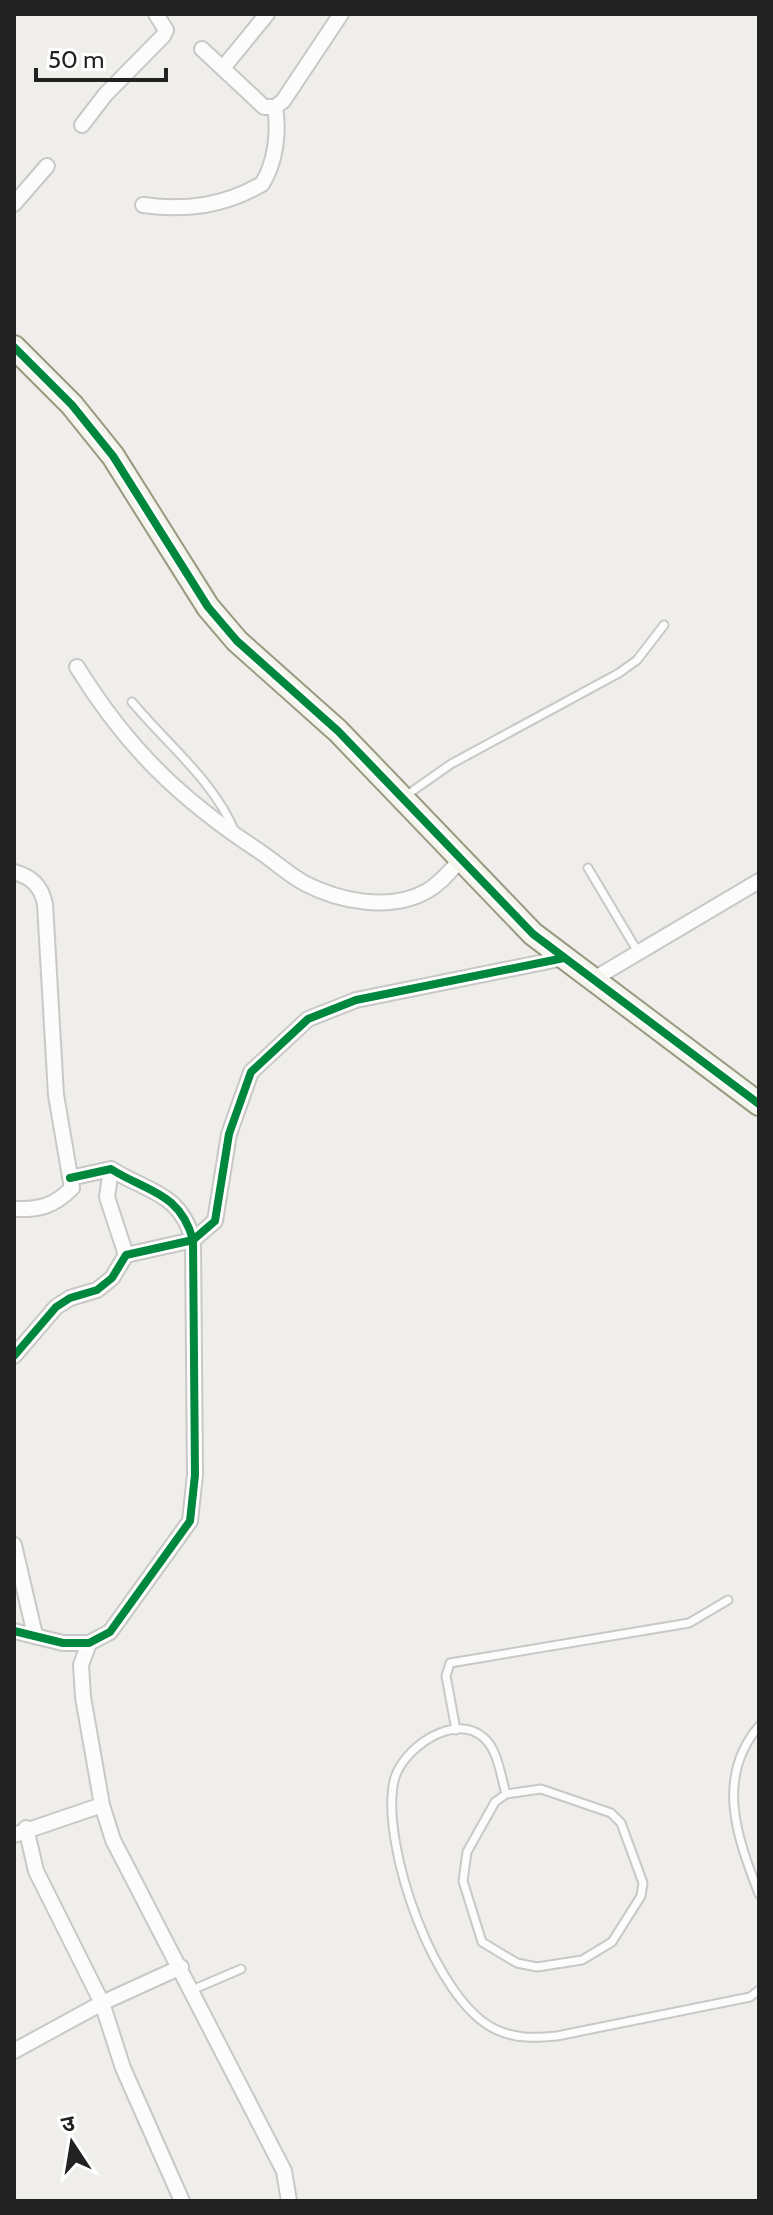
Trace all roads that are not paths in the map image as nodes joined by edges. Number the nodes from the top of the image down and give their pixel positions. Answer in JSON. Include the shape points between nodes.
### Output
{"nodes":[{"id":1,"x":156,"y":14,"type":"edge"},
{"id":2,"x":267,"y":14,"type":"edge"},
{"id":3,"x":341,"y":14,"type":"edge"},
{"id":4,"x":202,"y":49,"type":"dead end"},
{"id":5,"x":223,"y":68,"type":"junction"},
{"id":6,"x":275,"y":107,"type":"junction"},
{"id":7,"x":82,"y":125,"type":"dead end"},
{"id":8,"x":47,"y":166,"type":"dead end"},
{"id":9,"x":14,"y":204,"type":"edge"},
{"id":10,"x":143,"y":205,"type":"dead end"},
{"id":11,"x":14,"y":347,"type":"edge"},
{"id":12,"x":664,"y":625,"type":"dead end"},
{"id":13,"x":77,"y":667,"type":"dead end"},
{"id":14,"x":132,"y":702,"type":"dead end"},
{"id":15,"x":402,"y":798,"type":"junction"},
{"id":16,"x":237,"y":837,"type":"junction"},
{"id":17,"x":462,"y":858,"type":"junction"},
{"id":18,"x":588,"y":868,"type":"dead end"},
{"id":19,"x":14,"y":872,"type":"edge"},
{"id":20,"x":759,"y":881,"type":"edge"},
{"id":21,"x":638,"y":953,"type":"junction"},
{"id":22,"x":564,"y":958,"type":"junction"},
{"id":23,"x":592,"y":980,"type":"junction"},
{"id":24,"x":759,"y":1104,"type":"edge"},
{"id":25,"x":111,"y":1169,"type":"junction"},
{"id":26,"x":70,"y":1178,"type":"junction"},
{"id":27,"x":14,"y":1209,"type":"edge"},
{"id":28,"x":193,"y":1240,"type":"junction"},
{"id":29,"x":126,"y":1255,"type":"junction"},
{"id":30,"x":14,"y":1356,"type":"edge"},
{"id":31,"x":14,"y":1545,"type":"edge"},
{"id":32,"x":728,"y":1600,"type":"dead end"},
{"id":33,"x":14,"y":1631,"type":"edge"},
{"id":34,"x":35,"y":1635,"type":"junction"},
{"id":35,"x":89,"y":1643,"type":"junction"},
{"id":36,"x":759,"y":1726,"type":"edge"},
{"id":37,"x":456,"y":1730,"type":"junction"},
{"id":38,"x":506,"y":1794,"type":"junction"},
{"id":39,"x":102,"y":1805,"type":"junction"},
{"id":40,"x":20,"y":1832,"type":"edge"},
{"id":41,"x":759,"y":1894,"type":"edge"},
{"id":42,"x":181,"y":1967,"type":"junction"},
{"id":43,"x":241,"y":1969,"type":"dead end"},
{"id":44,"x":192,"y":1990,"type":"junction"},
{"id":45,"x":759,"y":1990,"type":"edge"},
{"id":46,"x":102,"y":2003,"type":"junction"},
{"id":47,"x":14,"y":2051,"type":"edge"},
{"id":48,"x":182,"y":2201,"type":"edge"},
{"id":49,"x":289,"y":2201,"type":"edge"}],
"edges":[{"from":1,"to":7,"type":"street","via":[[166,30],[163,36]]},
{"from":2,"to":5,"type":"street"},
{"from":3,"to":6,"type":"street"},
{"from":4,"to":5,"type":"street"},
{"from":5,"to":6,"type":"street","via":[[264,107]]},
{"from":6,"to":10,"type":"street","via":[[277,136],[262,184],[199,208]]},
{"from":8,"to":9,"type":"street"},
{"from":11,"to":15,"type":"street","via":[[113,456],[208,607],[237,641],[338,731]]},
{"from":12,"to":15,"type":"lane","via":[[637,660],[619,673],[451,764]]},
{"from":13,"to":16,"type":"street","via":[[129,742],[216,825]]},
{"from":14,"to":16,"type":"lane","via":[[225,807]]},
{"from":15,"to":17,"type":"street"},
{"from":16,"to":17,"type":"street","via":[[303,882],[346,901],[424,893]]},
{"from":17,"to":22,"type":"street","via":[[533,934]]},
{"from":18,"to":21,"type":"lane"},
{"from":19,"to":26,"type":"street","via":[[31,879],[45,904],[56,1095]]},
{"from":20,"to":21,"type":"street"},
{"from":21,"to":23,"type":"street"},
{"from":22,"to":23,"type":"street"},
{"from":22,"to":28,"type":"street","via":[[356,1000],[308,1019],[251,1072],[229,1134],[215,1221]]},
{"from":23,"to":24,"type":"street"},
{"from":25,"to":26,"type":"street"},
{"from":25,"to":28,"type":"street","via":[[157,1190],[179,1207]]},
{"from":25,"to":29,"type":"street","via":[[107,1197]]},
{"from":26,"to":27,"type":"street","via":[[72,1188],[56,1203]]},
{"from":28,"to":29,"type":"street"},
{"from":28,"to":35,"type":"street","via":[[195,1475],[190,1521],[110,1632]]},
{"from":29,"to":30,"type":"street","via":[[97,1290],[56,1307]]},
{"from":31,"to":34,"type":"street"},
{"from":32,"to":37,"type":"lane","via":[[689,1623],[450,1663],[446,1676]]},
{"from":33,"to":34,"type":"street"},
{"from":34,"to":35,"type":"street"},
{"from":35,"to":39,"type":"street","via":[[81,1665],[83,1697]]},
{"from":36,"to":41,"type":"lane","via":[[741,1747],[734,1788],[734,1820]]},
{"from":37,"to":38,"type":"lane","via":[[468,1728],[486,1739]]},
{"from":37,"to":45,"type":"lane","via":[[441,1732],[417,1747],[394,1778],[390,1826],[414,1917],[468,2008],[495,2030],[527,2039],[750,1997]]},
{"from":38,"to":38,"type":"lane","via":[[541,1789],[562,1794],[611,1813],[621,1823],[643,1883],[641,1896],[600,1952],[537,1967],[517,1963],[482,1942],[463,1865],[490,1810]]},
{"from":39,"to":40,"type":"street"},
{"from":39,"to":42,"type":"street","via":[[113,1840]]},
{"from":40,"to":46,"type":"street"},
{"from":42,"to":44,"type":"street"},
{"from":42,"to":46,"type":"street"},
{"from":43,"to":44,"type":"lane"},
{"from":44,"to":49,"type":"street","via":[[284,2171]]},
{"from":46,"to":47,"type":"street"},
{"from":46,"to":48,"type":"street","via":[[123,2068]]}]}
